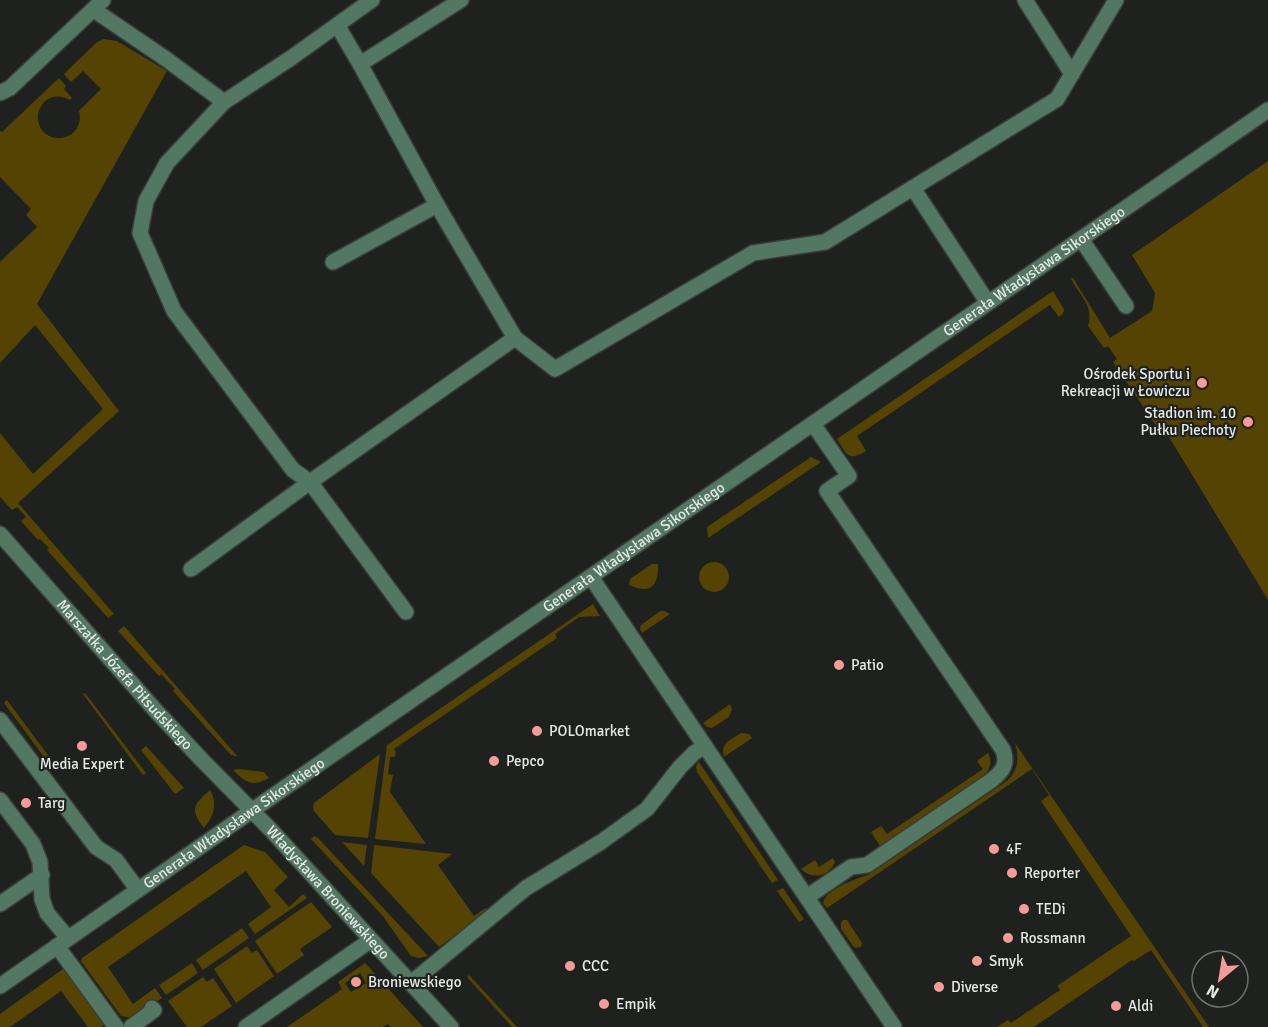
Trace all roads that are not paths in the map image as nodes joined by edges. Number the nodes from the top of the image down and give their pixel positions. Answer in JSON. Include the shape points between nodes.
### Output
{"nodes":[{"id":1,"x":372,"y":0,"type":"edge"},
{"id":2,"x":461,"y":0,"type":"edge"},
{"id":3,"x":1025,"y":0,"type":"edge"},
{"id":4,"x":1116,"y":0,"type":"edge"},
{"id":5,"x":98,"y":5,"type":"edge"},
{"id":6,"x":337,"y":25,"type":"junction"},
{"id":7,"x":360,"y":64,"type":"junction"},
{"id":8,"x":1072,"y":75,"type":"junction"},
{"id":9,"x":3,"y":86,"type":"edge"},
{"id":10,"x":224,"y":102,"type":"junction"},
{"id":11,"x":1268,"y":110,"type":"edge"},
{"id":12,"x":912,"y":188,"type":"junction"},
{"id":13,"x":437,"y":205,"type":"junction"},
{"id":14,"x":1081,"y":239,"type":"junction"},
{"id":15,"x":333,"y":262,"type":"dead end"},
{"id":16,"x":988,"y":303,"type":"junction"},
{"id":17,"x":1126,"y":306,"type":"dead end"},
{"id":18,"x":515,"y":338,"type":"junction"},
{"id":19,"x":813,"y":424,"type":"junction"},
{"id":20,"x":310,"y":482,"type":"junction"},
{"id":21,"x":1,"y":538,"type":"edge"},
{"id":22,"x":191,"y":569,"type":"dead end"},
{"id":23,"x":591,"y":576,"type":"junction"},
{"id":24,"x":406,"y":612,"type":"dead end"},
{"id":25,"x":0,"y":720,"type":"edge"},
{"id":26,"x":705,"y":746,"type":"junction"},
{"id":27,"x":3,"y":811,"type":"edge"},
{"id":28,"x":252,"y":812,"type":"junction"},
{"id":29,"x":42,"y":875,"type":"junction"},
{"id":30,"x":138,"y":890,"type":"junction"},
{"id":31,"x":807,"y":897,"type":"junction"},
{"id":32,"x":0,"y":904,"type":"edge"},
{"id":33,"x":371,"y":940,"type":"junction"},
{"id":34,"x":62,"y":942,"type":"junction"},
{"id":35,"x":411,"y":983,"type":"junction"},
{"id":36,"x":0,"y":986,"type":"edge"},
{"id":37,"x":153,"y":1008,"type":"dead end"},
{"id":38,"x":116,"y":1027,"type":"edge"},
{"id":39,"x":131,"y":1027,"type":"edge"},
{"id":40,"x":246,"y":1027,"type":"edge"},
{"id":41,"x":451,"y":1027,"type":"edge"},
{"id":42,"x":894,"y":1027,"type":"edge"}],
"edges":[{"from":1,"to":6,"type":"street"},
{"from":2,"to":7,"type":"street"},
{"from":3,"to":8,"type":"street"},
{"from":4,"to":8,"type":"street"},
{"from":5,"to":9,"type":"street"},
{"from":5,"to":10,"type":"street"},
{"from":6,"to":7,"type":"street"},
{"from":6,"to":10,"type":"street"},
{"from":7,"to":13,"type":"street"},
{"from":8,"to":12,"type":"street","via":[[1057,99]]},
{"from":10,"to":20,"type":"street","via":[[167,163],[146,201],[140,233],[174,311],[293,470]]},
{"from":11,"to":14,"type":"street","name":"Generała Władysława Sikorskiego"},
{"from":12,"to":16,"type":"street"},
{"from":12,"to":18,"type":"street","via":[[825,242],[753,253],[555,369]]},
{"from":13,"to":15,"type":"street"},
{"from":13,"to":18,"type":"street"},
{"from":14,"to":16,"type":"street","name":"Generała Władysława Sikorskiego"},
{"from":14,"to":17,"type":"street"},
{"from":16,"to":19,"type":"street","name":"Generała Władysława Sikorskiego"},
{"from":18,"to":20,"type":"street"},
{"from":19,"to":23,"type":"street","name":"Generała Władysława Sikorskiego"},
{"from":19,"to":31,"type":"street","via":[[849,477],[827,491],[1006,757],[1003,769],[992,780],[867,865],[851,867]]},
{"from":20,"to":22,"type":"street"},
{"from":20,"to":24,"type":"street"},
{"from":21,"to":28,"type":"street","name":"Marszałka Józefa Piłsudskiego"},
{"from":23,"to":26,"type":"street"},
{"from":23,"to":28,"type":"street","name":"Generała Władysława Sikorskiego"},
{"from":25,"to":30,"type":"street","via":[[96,847],[116,860]]},
{"from":26,"to":31,"type":"street"},
{"from":26,"to":35,"type":"street","via":[[680,767],[647,809],[526,888]]},
{"from":27,"to":29,"type":"street","via":[[33,844]]},
{"from":28,"to":30,"type":"street","name":"Generała Władysława Sikorskiego"},
{"from":28,"to":33,"type":"street","name":"Władysława Broniewskiego"},
{"from":29,"to":32,"type":"street"},
{"from":29,"to":34,"type":"street","via":[[42,899]]},
{"from":30,"to":34,"type":"street","name":"Generała Władysława Sikorskiego"},
{"from":31,"to":42,"type":"street"},
{"from":33,"to":35,"type":"street","name":"Władysława Broniewskiego"},
{"from":33,"to":40,"type":"street"},
{"from":34,"to":36,"type":"street","name":"Generała Władysława Sikorskiego"},
{"from":34,"to":38,"type":"street"},
{"from":35,"to":41,"type":"street","name":"Władysława Broniewskiego"},
{"from":37,"to":39,"type":"street"}]}
